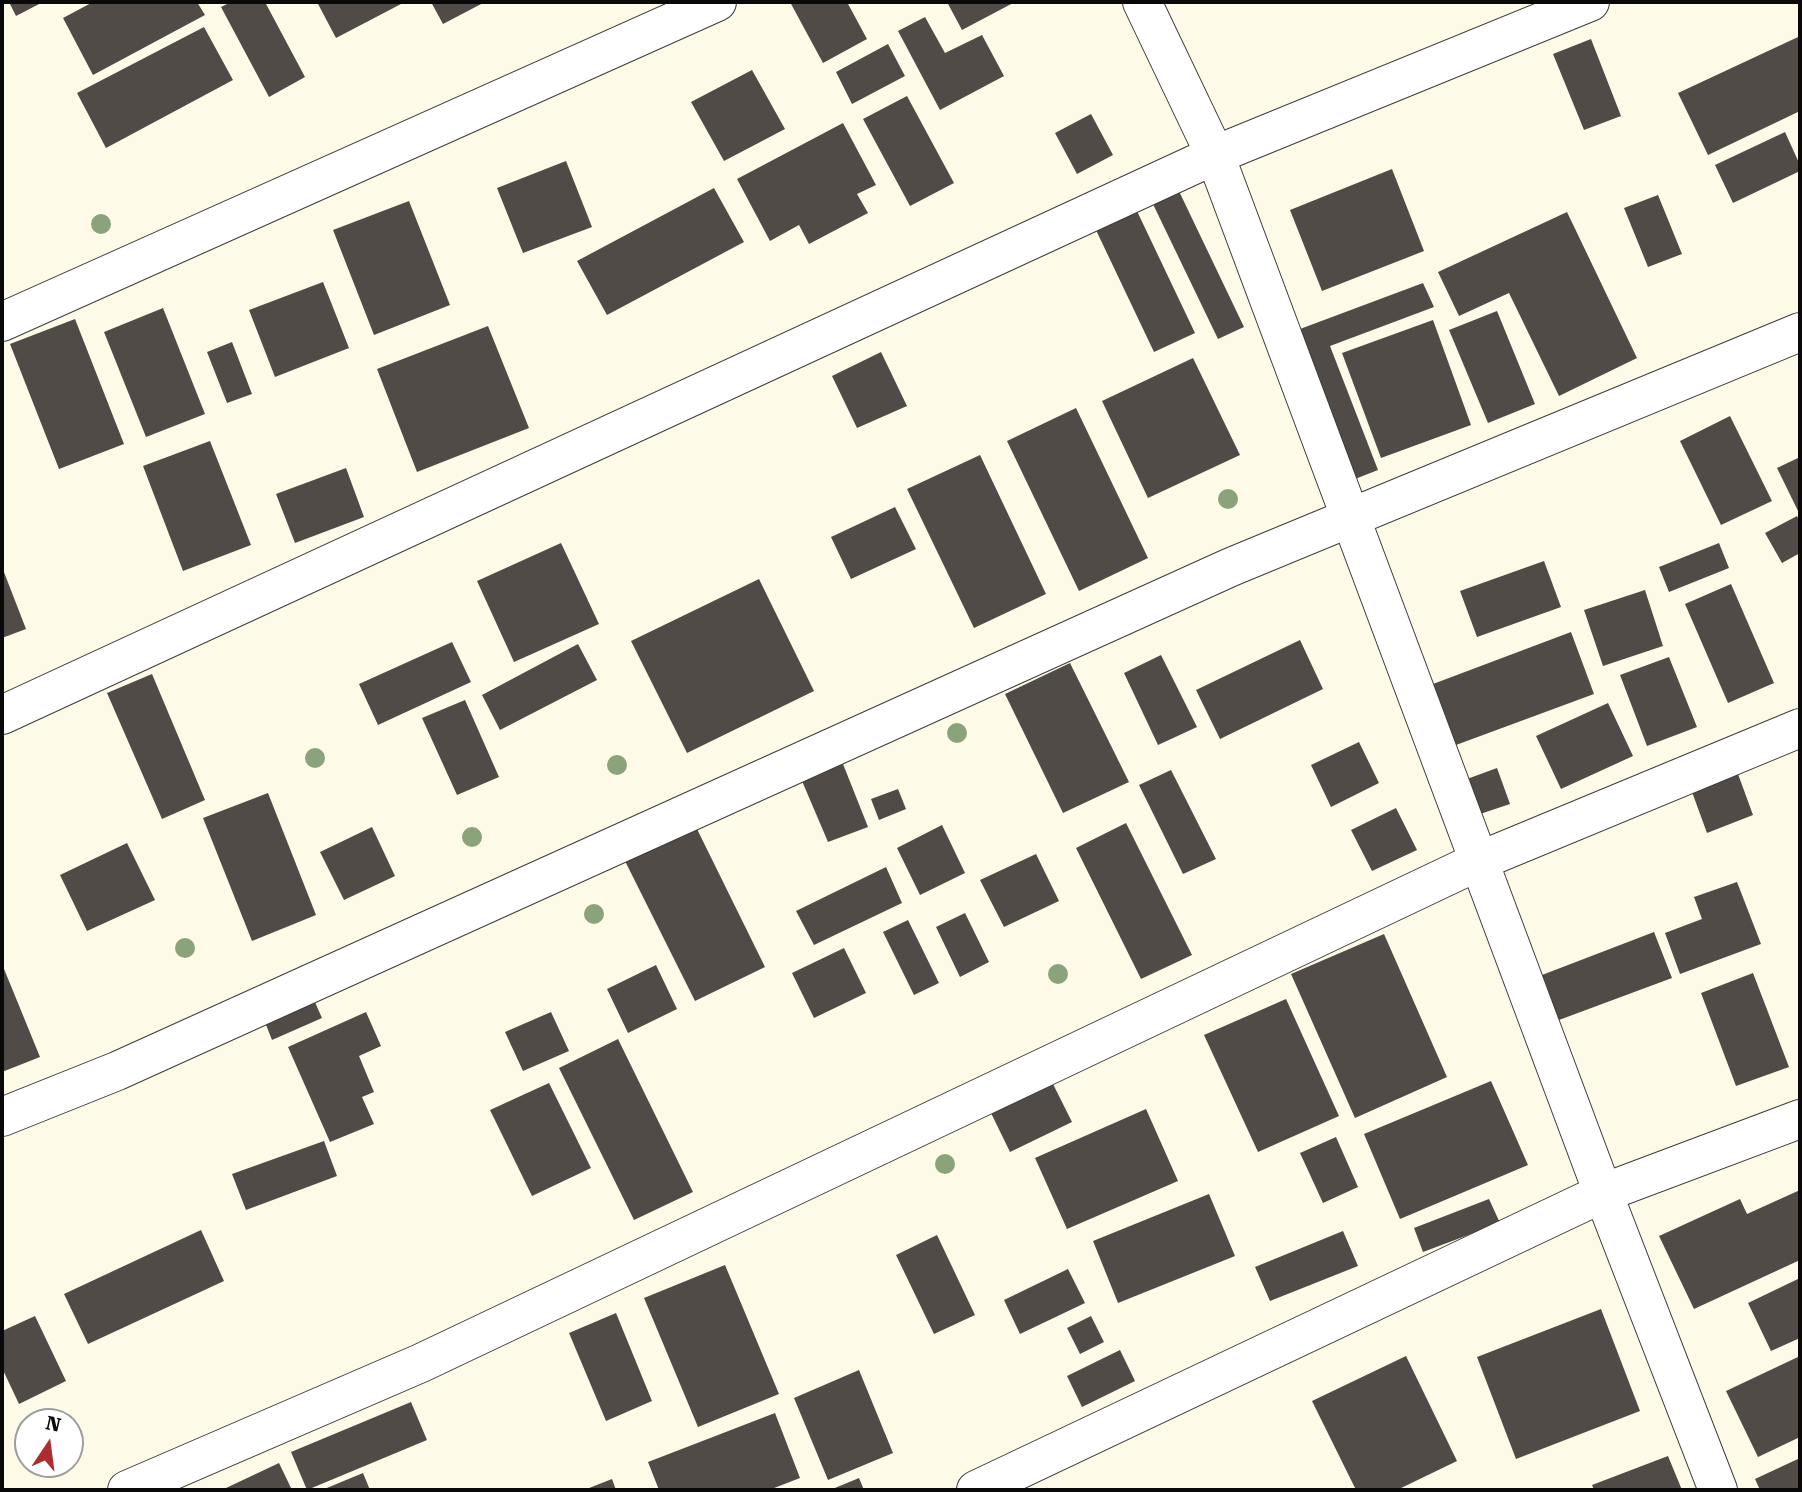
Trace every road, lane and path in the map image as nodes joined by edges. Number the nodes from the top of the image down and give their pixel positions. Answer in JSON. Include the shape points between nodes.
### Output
{"nodes":[{"id":1,"x":717,"y":2,"type":"edge"},
{"id":2,"x":1142,"y":2,"type":"edge"},
{"id":3,"x":1590,"y":2,"type":"edge"},
{"id":4,"x":1215,"y":155,"type":"junction"},
{"id":5,"x":2,"y":323,"type":"edge"},
{"id":6,"x":1800,"y":332,"type":"edge"},
{"id":7,"x":1350,"y":518,"type":"junction"},
{"id":8,"x":2,"y":715,"type":"edge"},
{"id":9,"x":1800,"y":727,"type":"edge"},
{"id":10,"x":1479,"y":861,"type":"junction"},
{"id":11,"x":2,"y":1117,"type":"edge"},
{"id":12,"x":1800,"y":1119,"type":"edge"},
{"id":13,"x":1603,"y":1193,"type":"junction"},
{"id":14,"x":127,"y":1490,"type":"edge"},
{"id":15,"x":976,"y":1490,"type":"edge"},
{"id":16,"x":1718,"y":1490,"type":"edge"}],
"edges":[{"from":1,"to":5,"type":"street"},
{"from":2,"to":4,"type":"street"},
{"from":3,"to":4,"type":"street"},
{"from":4,"to":7,"type":"street"},
{"from":4,"to":8,"type":"street"},
{"from":6,"to":7,"type":"street"},
{"from":7,"to":10,"type":"street"},
{"from":7,"to":11,"type":"street","via":[[1231,567],[117,1070]]},
{"from":9,"to":10,"type":"street"},
{"from":10,"to":13,"type":"street"},
{"from":10,"to":14,"type":"street","via":[[421,1363]]},
{"from":12,"to":13,"type":"street"},
{"from":13,"to":15,"type":"street"},
{"from":13,"to":16,"type":"street"}]}
